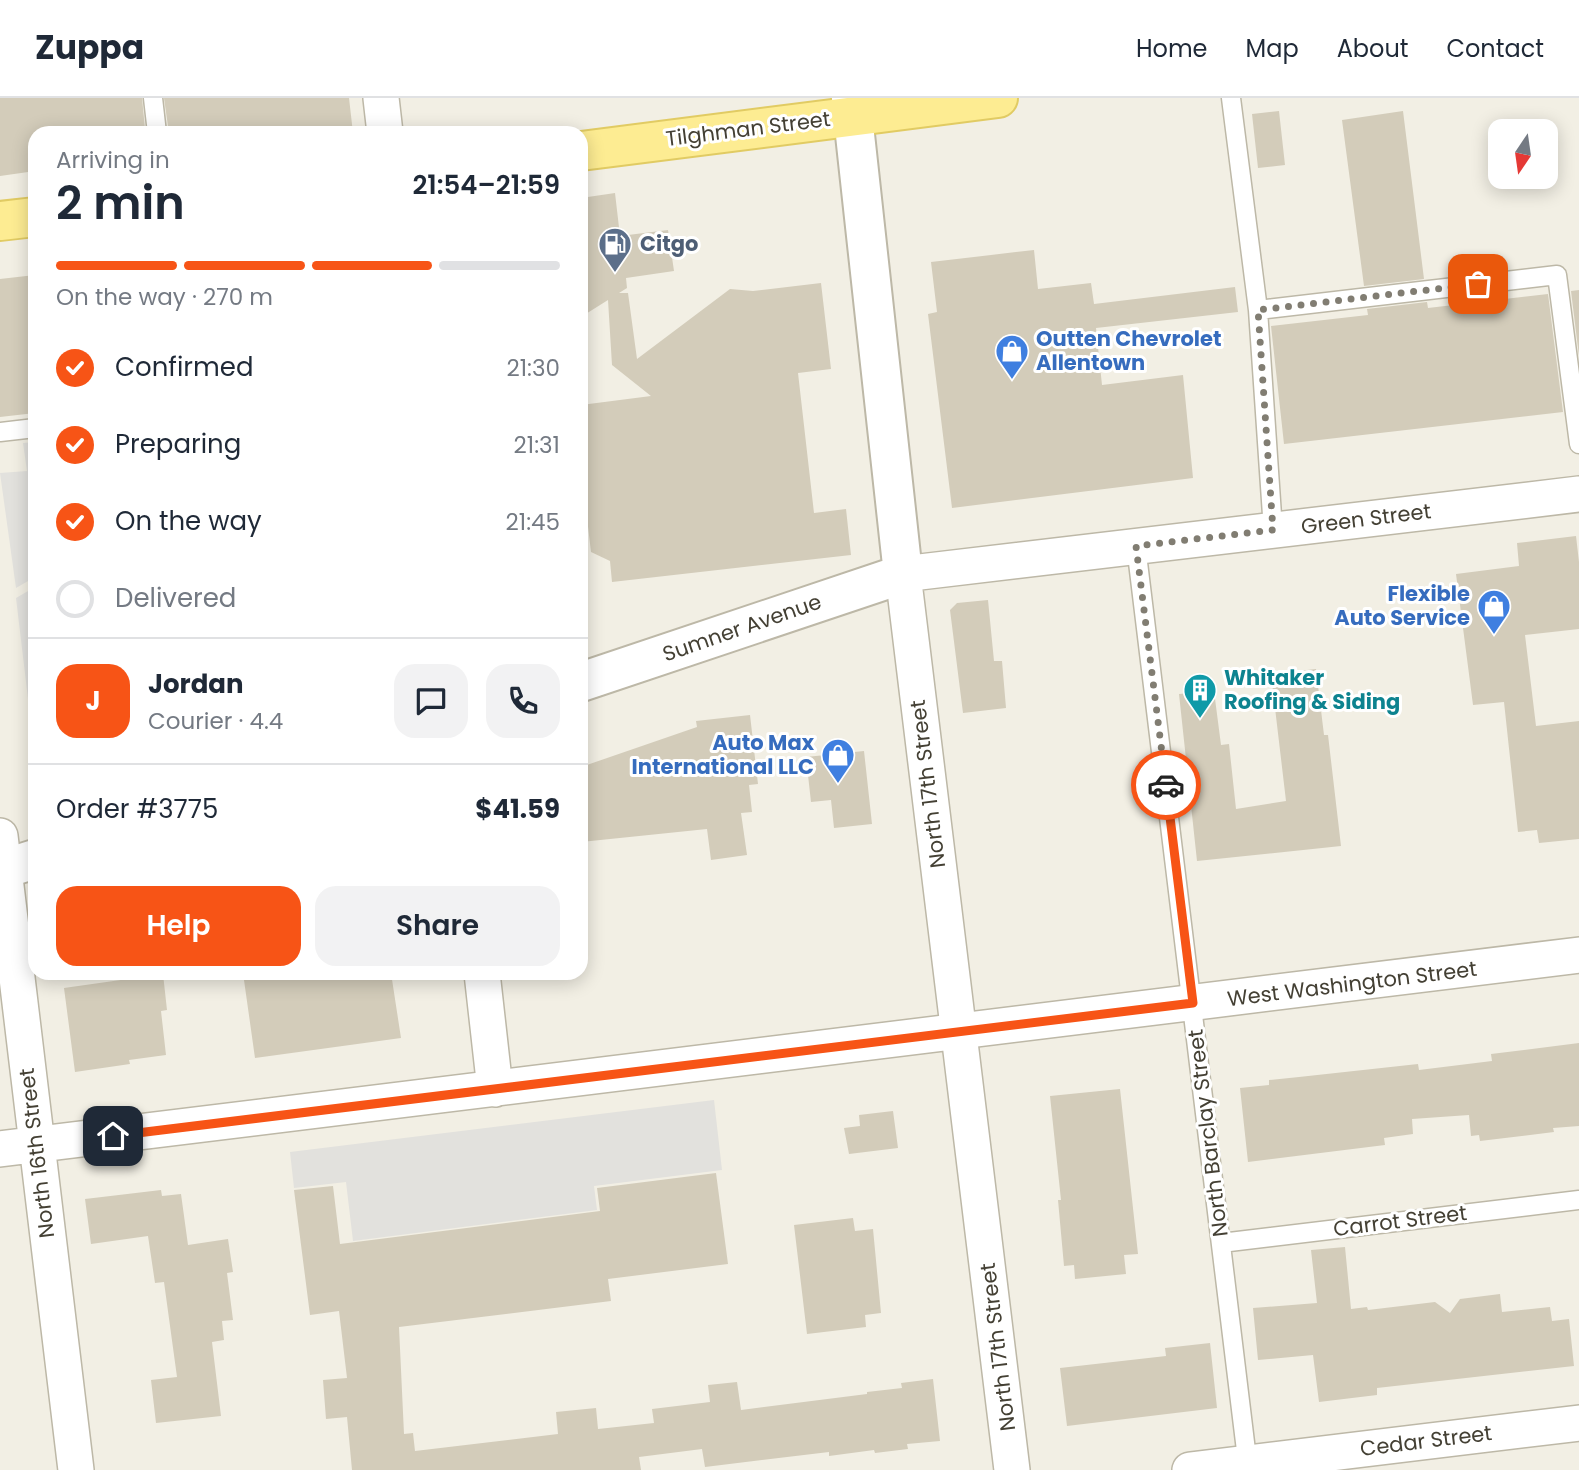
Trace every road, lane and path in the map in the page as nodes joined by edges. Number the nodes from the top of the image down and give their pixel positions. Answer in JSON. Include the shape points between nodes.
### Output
{"nodes":[{"id":1,"x":153,"y":98,"type":"edge"},
{"id":2,"x":381,"y":98,"type":"edge"},
{"id":3,"x":998,"y":98,"type":"edge"},
{"id":4,"x":1231,"y":98,"type":"edge"},
{"id":5,"x":852,"y":107,"type":"edge"},
{"id":6,"x":156,"y":126,"type":"edge"},
{"id":7,"x":384,"y":126,"type":"edge"},
{"id":8,"x":588,"y":150,"type":"edge"},
{"id":9,"x":28,"y":218,"type":"edge"},
{"id":10,"x":0,"y":221,"type":"edge"},
{"id":11,"x":1258,"y":310,"type":"junction"},
{"id":12,"x":28,"y":429,"type":"edge"},
{"id":13,"x":0,"y":432,"type":"edge"},
{"id":14,"x":1579,"y":444,"type":"edge"},
{"id":15,"x":1579,"y":494,"type":"edge"},
{"id":16,"x":1273,"y":530,"type":"junction"},
{"id":17,"x":1136,"y":546,"type":"junction"},
{"id":18,"x":903,"y":574,"type":"junction"},
{"id":19,"x":588,"y":679,"type":"edge"},
{"id":20,"x":10,"y":858,"type":"edge"},
{"id":21,"x":1579,"y":956,"type":"edge"},
{"id":22,"x":483,"y":980,"type":"edge"},
{"id":23,"x":1193,"y":1003,"type":"junction"},
{"id":24,"x":959,"y":1032,"type":"junction"},
{"id":25,"x":495,"y":1089,"type":"junction"},
{"id":26,"x":36,"y":1145,"type":"junction"},
{"id":27,"x":0,"y":1149,"type":"edge"},
{"id":28,"x":1579,"y":1200,"type":"edge"},
{"id":29,"x":1221,"y":1243,"type":"junction"},
{"id":30,"x":1579,"y":1423,"type":"edge"},
{"id":31,"x":1248,"y":1466,"type":"edge"},
{"id":32,"x":76,"y":1470,"type":"edge"},
{"id":33,"x":1012,"y":1470,"type":"edge"},
{"id":34,"x":1190,"y":1470,"type":"edge"}],
"edges":[{"from":1,"to":6,"type":"lane"},
{"from":2,"to":7,"type":"street"},
{"from":3,"to":5,"type":"main road","name":"Tilghman Street"},
{"from":4,"to":11,"type":"lane"},
{"from":5,"to":8,"type":"main road","name":"Tilghman Street"},
{"from":5,"to":18,"type":"street","name":"North 17th Street"},
{"from":9,"to":10,"type":"main road"},
{"from":11,"to":14,"type":"lane","via":[[1557,275]]},
{"from":11,"to":16,"type":"lane"},
{"from":12,"to":13,"type":"lane"},
{"from":15,"to":16,"type":"street","name":"Green Street"},
{"from":16,"to":17,"type":"street","name":"Green Street"},
{"from":17,"to":18,"type":"street","name":"Green Street"},
{"from":17,"to":23,"type":"lane","name":"North Barclay Street"},
{"from":18,"to":19,"type":"street","name":"Sumner Avenue"},
{"from":18,"to":24,"type":"street","name":"North 17th Street"},
{"from":20,"to":26,"type":"street","name":"North 16th Street"},
{"from":21,"to":23,"type":"street","name":"West Washington Street"},
{"from":22,"to":25,"type":"street"},
{"from":23,"to":24,"type":"street","name":"West Washington Street"},
{"from":23,"to":29,"type":"lane","name":"North Barclay Street"},
{"from":24,"to":25,"type":"street","name":"West Washington Street"},
{"from":24,"to":33,"type":"street","name":"North 17th Street"},
{"from":25,"to":26,"type":"street","name":"West Washington Street"},
{"from":26,"to":27,"type":"street","name":"West Washington Street"},
{"from":26,"to":32,"type":"street","name":"North 16th Street"},
{"from":28,"to":29,"type":"lane","name":"Carrot Street"},
{"from":29,"to":31,"type":"lane","name":"North Barclay Street"},
{"from":30,"to":31,"type":"street","name":"Cedar Street"},
{"from":31,"to":34,"type":"street","name":"Cedar Street"}]}
